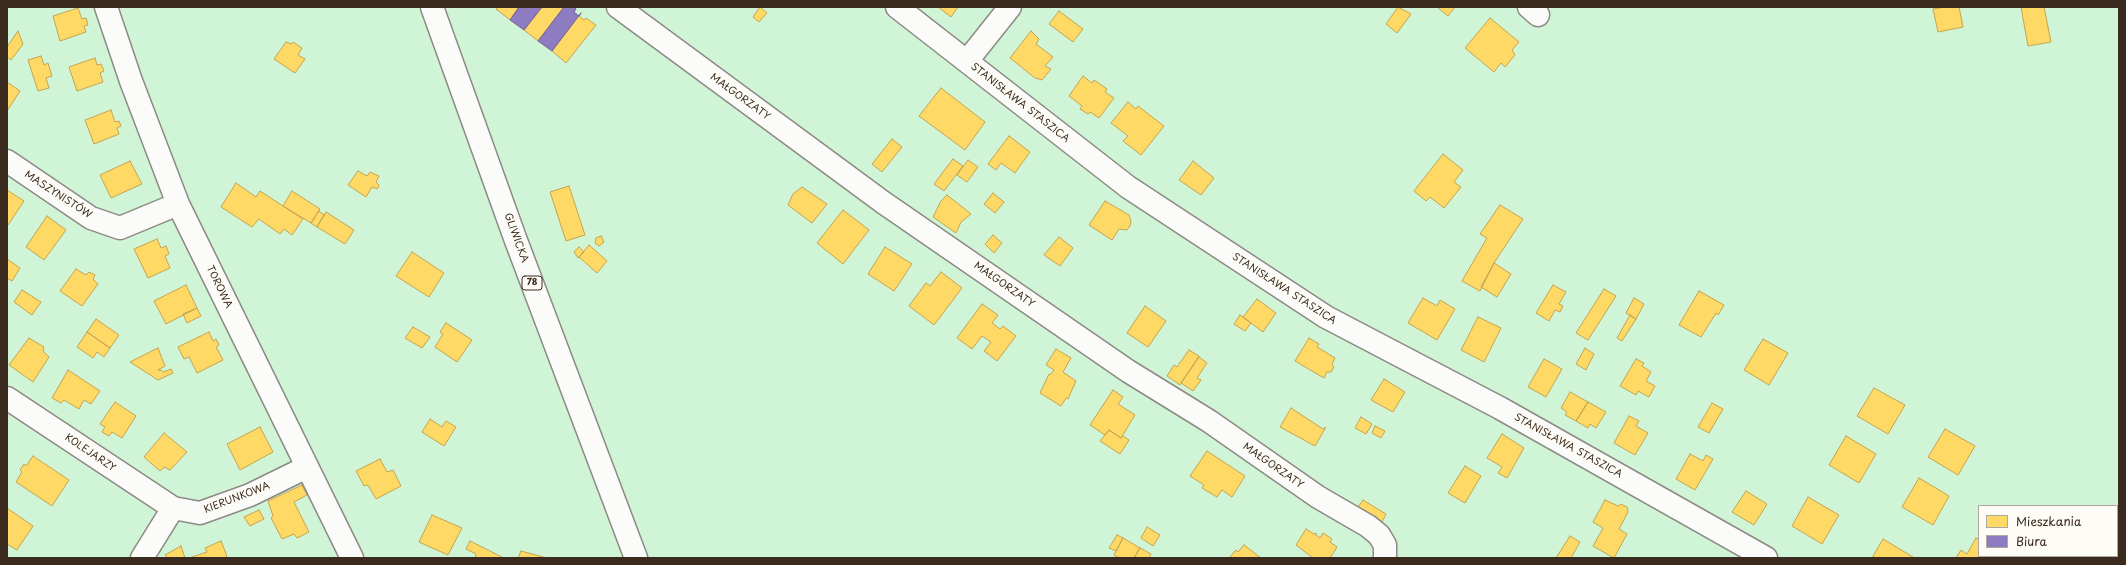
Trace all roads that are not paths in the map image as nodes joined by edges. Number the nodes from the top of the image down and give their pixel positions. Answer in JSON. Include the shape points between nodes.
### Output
{"nodes":[{"id":1,"x":106,"y":7,"type":"edge"},
{"id":2,"x":432,"y":7,"type":"edge"},
{"id":3,"x":618,"y":7,"type":"edge"},
{"id":4,"x":897,"y":7,"type":"edge"},
{"id":5,"x":1010,"y":7,"type":"edge"},
{"id":6,"x":967,"y":61,"type":"junction"},
{"id":7,"x":7,"y":161,"type":"edge"},
{"id":8,"x":178,"y":204,"type":"junction"},
{"id":9,"x":7,"y":398,"type":"edge"},
{"id":10,"x":307,"y":467,"type":"junction"},
{"id":11,"x":173,"y":508,"type":"junction"},
{"id":12,"x":142,"y":558,"type":"edge"},
{"id":13,"x":352,"y":558,"type":"edge"},
{"id":14,"x":636,"y":558,"type":"edge"},
{"id":15,"x":1385,"y":558,"type":"edge"},
{"id":16,"x":1766,"y":558,"type":"edge"}],
"edges":[{"from":1,"to":8,"type":"street","name":"TOROWA","via":[[130,81]]},
{"from":2,"to":14,"type":"street","name":"GLIWICKA","number":"78","via":[[515,238]]},
{"from":3,"to":15,"type":"street","name":"MAŁGORZATY","via":[[884,203],[1318,497],[1368,526],[1379,535],[1385,545]]},
{"from":4,"to":6,"type":"street","name":"STANISŁAWA STASZICA"},
{"from":5,"to":6,"type":"street"},
{"from":6,"to":16,"type":"street","name":"STANISŁAWA STASZICA","via":[[1128,187],[1326,317],[1500,408]]},
{"from":7,"to":8,"type":"street","name":"MASZYNISTÓW","via":[[91,218],[120,228]]},
{"from":8,"to":10,"type":"street","name":"TOROWA"},
{"from":9,"to":11,"type":"street","name":"KOLEJARZY"},
{"from":10,"to":11,"type":"street","name":"KIERUNKOWA","via":[[250,495],[200,512]]},
{"from":10,"to":13,"type":"street","name":"TOROWA"},
{"from":11,"to":12,"type":"street"}]}
